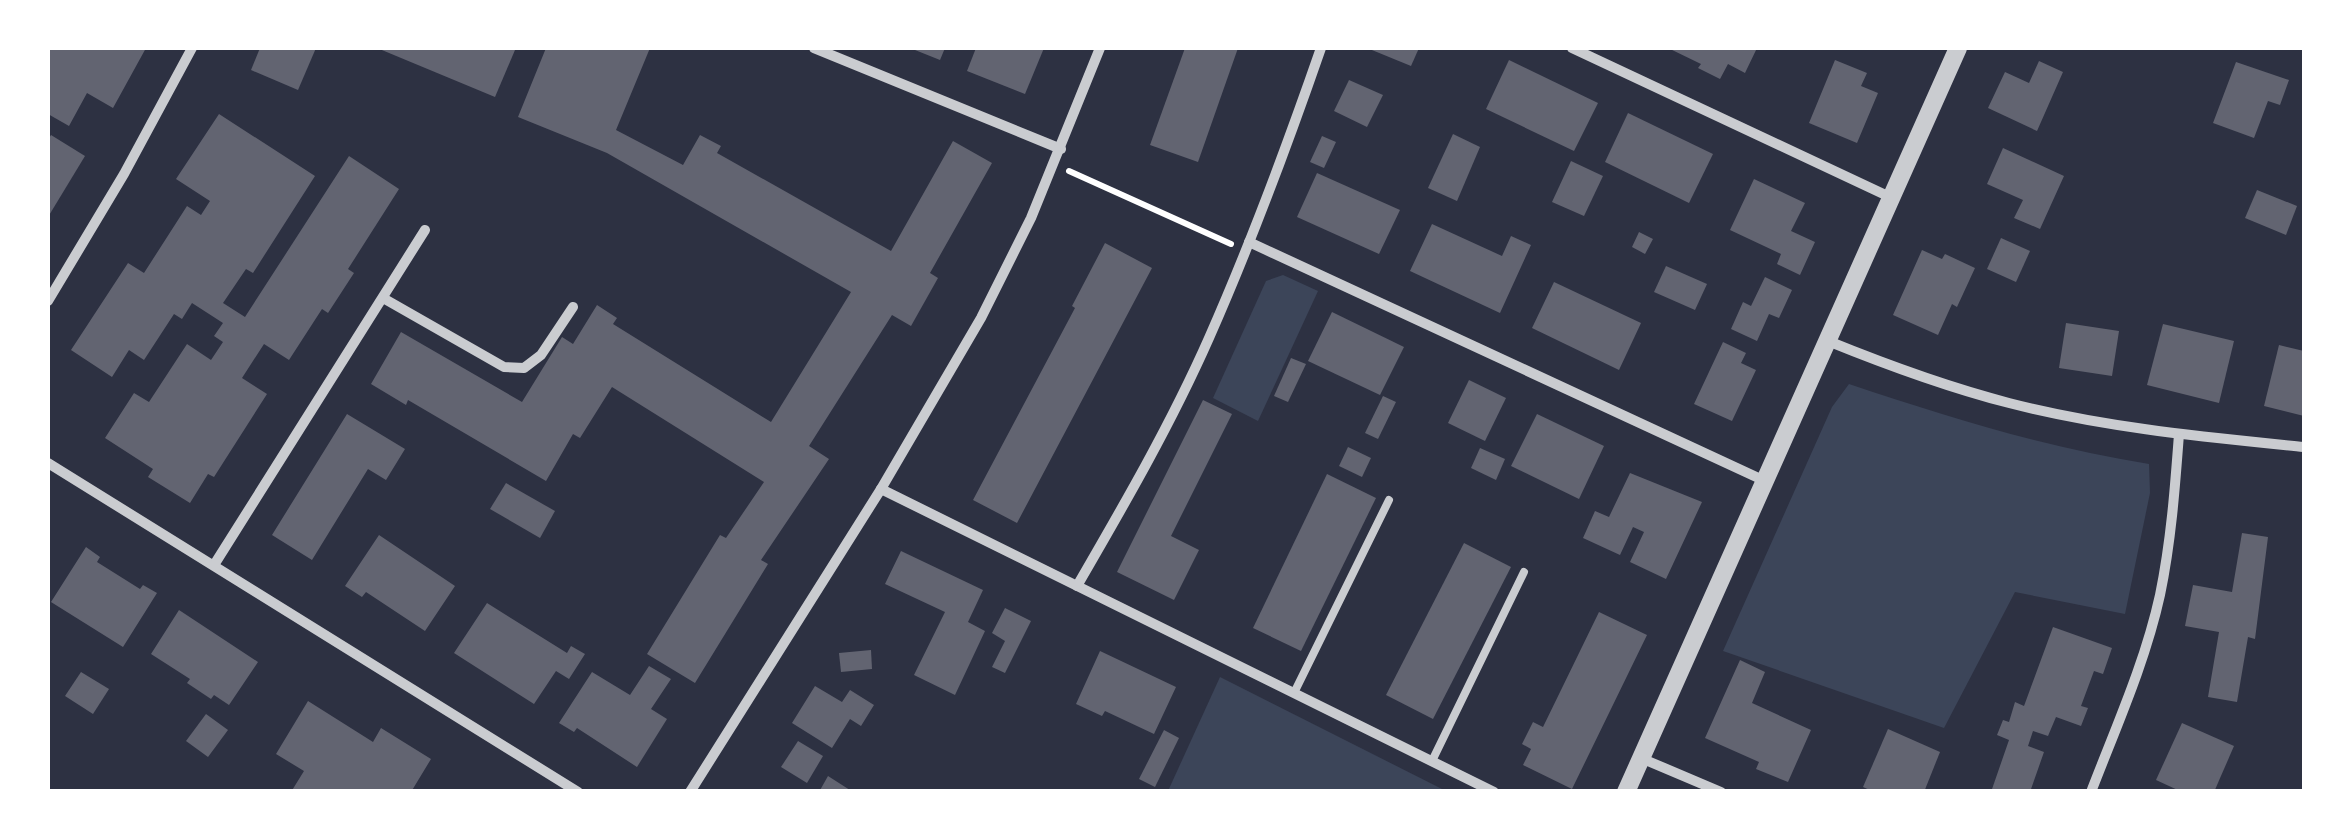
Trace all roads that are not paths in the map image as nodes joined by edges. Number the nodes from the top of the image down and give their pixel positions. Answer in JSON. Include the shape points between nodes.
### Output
{"nodes":[{"id":1,"x":192,"y":48,"type":"edge"},
{"id":2,"x":814,"y":48,"type":"edge"},
{"id":3,"x":1100,"y":48,"type":"edge"},
{"id":4,"x":1321,"y":48,"type":"edge"},
{"id":5,"x":1572,"y":48,"type":"edge"},
{"id":6,"x":1958,"y":48,"type":"edge"},
{"id":7,"x":1062,"y":148,"type":"junction"},
{"id":8,"x":1892,"y":198,"type":"junction"},
{"id":9,"x":425,"y":230,"type":"dead end"},
{"id":10,"x":1247,"y":246,"type":"junction"},
{"id":11,"x":383,"y":298,"type":"junction"},
{"id":12,"x":48,"y":300,"type":"edge"},
{"id":13,"x":574,"y":308,"type":"dead end"},
{"id":14,"x":1828,"y":341,"type":"junction"},
{"id":15,"x":2179,"y":434,"type":"junction"},
{"id":16,"x":2304,"y":448,"type":"edge"},
{"id":17,"x":48,"y":463,"type":"edge"},
{"id":18,"x":1765,"y":481,"type":"junction"},
{"id":19,"x":880,"y":490,"type":"junction"},
{"id":20,"x":1389,"y":500,"type":"dead end"},
{"id":21,"x":214,"y":565,"type":"junction"},
{"id":22,"x":1524,"y":572,"type":"dead end"},
{"id":23,"x":1078,"y":586,"type":"junction"},
{"id":24,"x":1294,"y":692,"type":"junction"},
{"id":25,"x":1643,"y":759,"type":"junction"},
{"id":26,"x":1432,"y":760,"type":"junction"},
{"id":27,"x":578,"y":792,"type":"edge"},
{"id":28,"x":690,"y":792,"type":"edge"},
{"id":29,"x":1494,"y":792,"type":"edge"},
{"id":30,"x":1626,"y":792,"type":"edge"},
{"id":31,"x":1721,"y":792,"type":"edge"},
{"id":32,"x":2090,"y":792,"type":"edge"}],
"edges":[{"from":1,"to":12,"type":"street"},
{"from":2,"to":7,"type":"street"},
{"from":3,"to":7,"type":"street"},
{"from":4,"to":10,"type":"street"},
{"from":5,"to":8,"type":"street"},
{"from":6,"to":8,"type":"street"},
{"from":7,"to":19,"type":"street","via":[[981,318]]},
{"from":8,"to":14,"type":"street"},
{"from":9,"to":11,"type":"street"},
{"from":10,"to":18,"type":"street"},
{"from":10,"to":23,"type":"street","via":[[1208,341]]},
{"from":11,"to":13,"type":"street","via":[[504,366],[524,368]]},
{"from":11,"to":21,"type":"street"},
{"from":14,"to":15,"type":"street","via":[[2012,404]]},
{"from":14,"to":18,"type":"street"},
{"from":15,"to":16,"type":"street"},
{"from":15,"to":32,"type":"street","via":[[2160,596]]},
{"from":17,"to":21,"type":"street"},
{"from":18,"to":25,"type":"street"},
{"from":19,"to":23,"type":"street"},
{"from":19,"to":28,"type":"street"},
{"from":20,"to":24,"type":"lane"},
{"from":21,"to":27,"type":"street"},
{"from":22,"to":26,"type":"lane"},
{"from":23,"to":24,"type":"street"},
{"from":24,"to":26,"type":"street"},
{"from":25,"to":30,"type":"street"},
{"from":25,"to":31,"type":"street"},
{"from":26,"to":29,"type":"street"}]}
